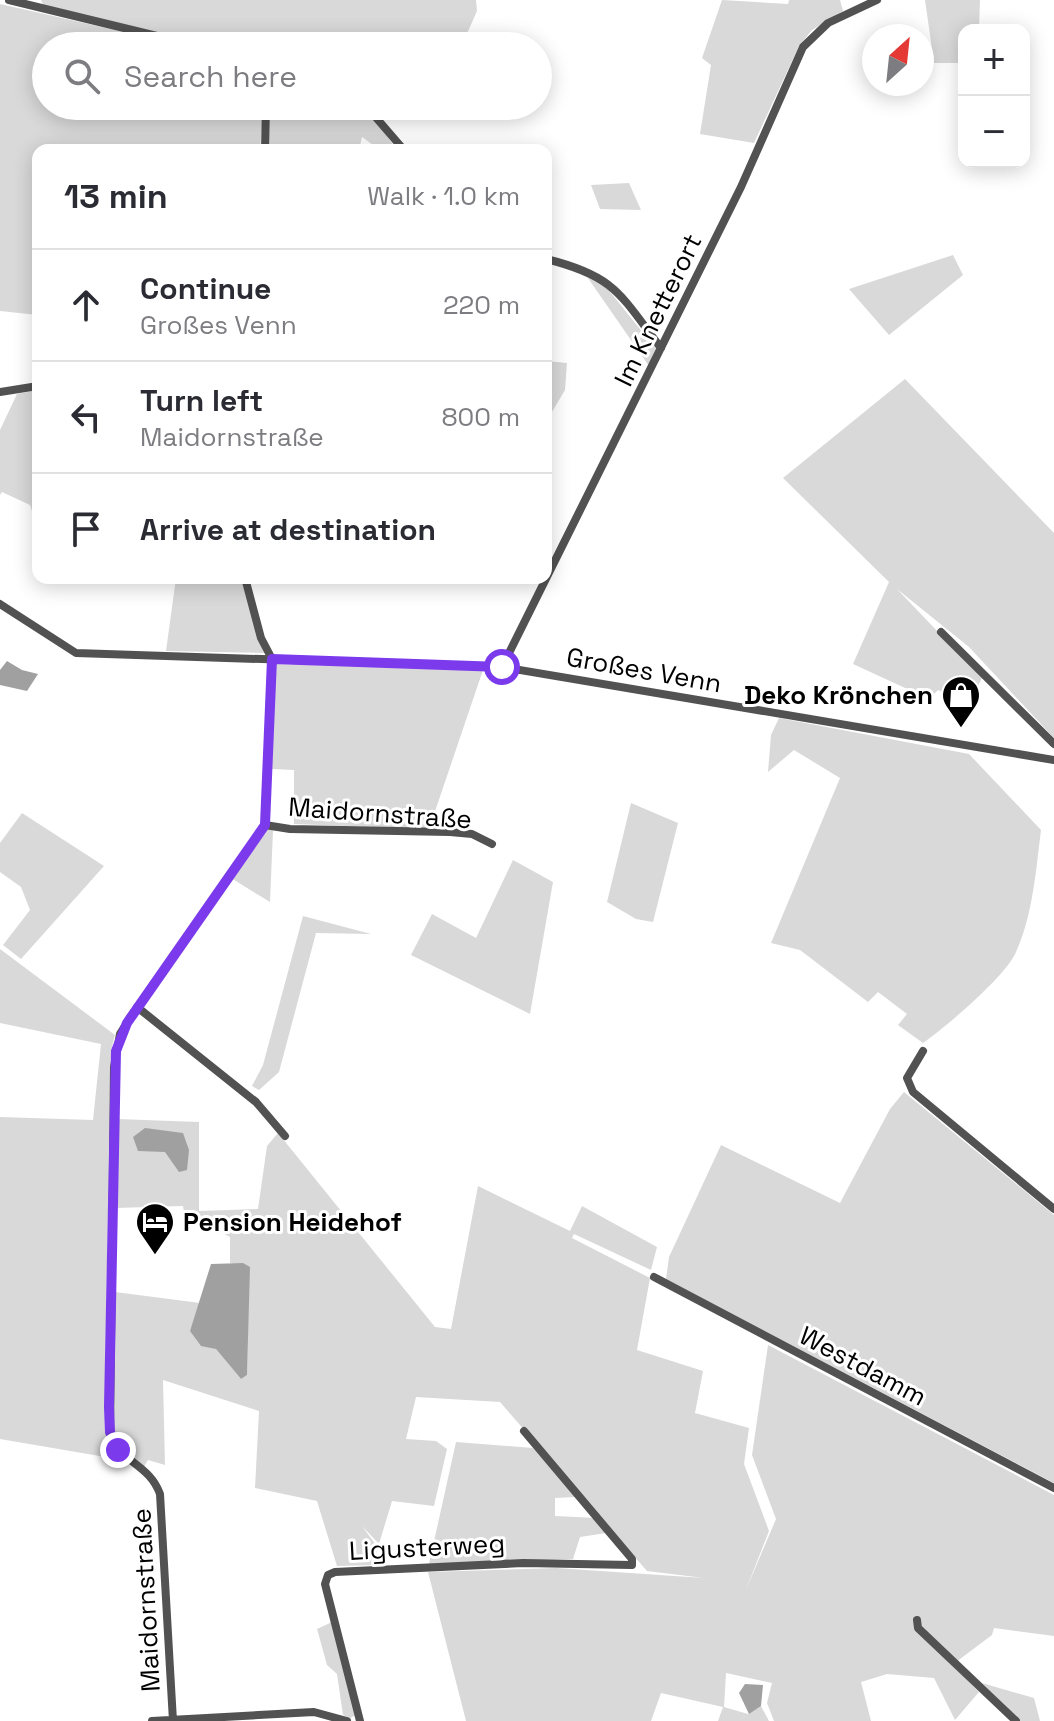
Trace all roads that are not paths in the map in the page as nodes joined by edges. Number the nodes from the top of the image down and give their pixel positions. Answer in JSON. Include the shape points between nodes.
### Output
{"nodes":[{"id":1,"x":9,"y":0,"type":"edge"},
{"id":2,"x":877,"y":0,"type":"edge"},
{"id":3,"x":35,"y":3,"type":"edge"},
{"id":4,"x":145,"y":32,"type":"edge"},
{"id":5,"x":266,"y":120,"type":"edge"},
{"id":6,"x":378,"y":120,"type":"edge"},
{"id":7,"x":265,"y":144,"type":"edge"},
{"id":8,"x":399,"y":144,"type":"edge"},
{"id":9,"x":552,"y":260,"type":"edge"},
{"id":10,"x":661,"y":348,"type":"junction"},
{"id":11,"x":32,"y":387,"type":"edge"},
{"id":12,"x":0,"y":392,"type":"edge"},
{"id":13,"x":552,"y":567,"type":"edge"},
{"id":14,"x":247,"y":584,"type":"edge"},
{"id":15,"x":543,"y":584,"type":"edge"},
{"id":16,"x":0,"y":604,"type":"edge"},
{"id":17,"x":941,"y":632,"type":"dead end"},
{"id":18,"x":272,"y":659,"type":"junction"},
{"id":19,"x":502,"y":667,"type":"junction"},
{"id":20,"x":1054,"y":744,"type":"edge"},
{"id":21,"x":1054,"y":760,"type":"edge"},
{"id":22,"x":265,"y":825,"type":"junction"},
{"id":23,"x":492,"y":844,"type":"dead end"},
{"id":24,"x":137,"y":1007,"type":"junction"},
{"id":25,"x":923,"y":1051,"type":"dead end"},
{"id":26,"x":285,"y":1136,"type":"dead end"},
{"id":27,"x":1054,"y":1209,"type":"edge"},
{"id":28,"x":654,"y":1277,"type":"dead end"},
{"id":29,"x":524,"y":1431,"type":"dead end"},
{"id":30,"x":1054,"y":1488,"type":"edge"},
{"id":31,"x":917,"y":1620,"type":"dead end"},
{"id":32,"x":173,"y":1720,"type":"edge"},
{"id":33,"x":152,"y":1721,"type":"edge"},
{"id":34,"x":347,"y":1721,"type":"edge"},
{"id":35,"x":360,"y":1721,"type":"edge"},
{"id":36,"x":1016,"y":1721,"type":"edge"}],
"edges":[{"from":1,"to":3,"type":"street"},
{"from":2,"to":10,"type":"street","name":"Im Knetterort","via":[[828,23],[803,47],[761,146]]},
{"from":3,"to":4,"type":"street"},
{"from":5,"to":7,"type":"street"},
{"from":6,"to":8,"type":"street"},
{"from":9,"to":10,"type":"street","via":[[605,279]]},
{"from":10,"to":13,"type":"street","name":"Im Knetterort"},
{"from":11,"to":12,"type":"street"},
{"from":14,"to":18,"type":"street"},
{"from":15,"to":19,"type":"street","name":"Im Knetterort"},
{"from":16,"to":18,"type":"street","name":"Großes Venn","via":[[76,653]]},
{"from":17,"to":20,"type":"street"},
{"from":18,"to":19,"type":"street","name":"Großes Venn"},
{"from":18,"to":22,"type":"street","name":"Maidornstraße"},
{"from":19,"to":21,"type":"street","name":"Großes Venn"},
{"from":22,"to":23,"type":"street","name":"Maidornstraße","via":[[450,832],[472,834]]},
{"from":22,"to":24,"type":"street","name":"Maidornstraße"},
{"from":24,"to":26,"type":"street","via":[[256,1102]]},
{"from":24,"to":32,"type":"street","name":"Maidornstraße","via":[[120,1034],[114,1067],[110,1432],[118,1450],[148,1471],[160,1494]]},
{"from":25,"to":27,"type":"street","via":[[907,1078],[913,1092]]},
{"from":28,"to":30,"type":"street","name":"Westdamm"},
{"from":29,"to":35,"type":"street","name":"Ligusterweg","via":[[632,1565],[523,1563],[328,1575],[325,1584]]},
{"from":31,"to":36,"type":"street","via":[[918,1628]]},
{"from":32,"to":33,"type":"street"},
{"from":32,"to":34,"type":"street","via":[[314,1712]]}]}
